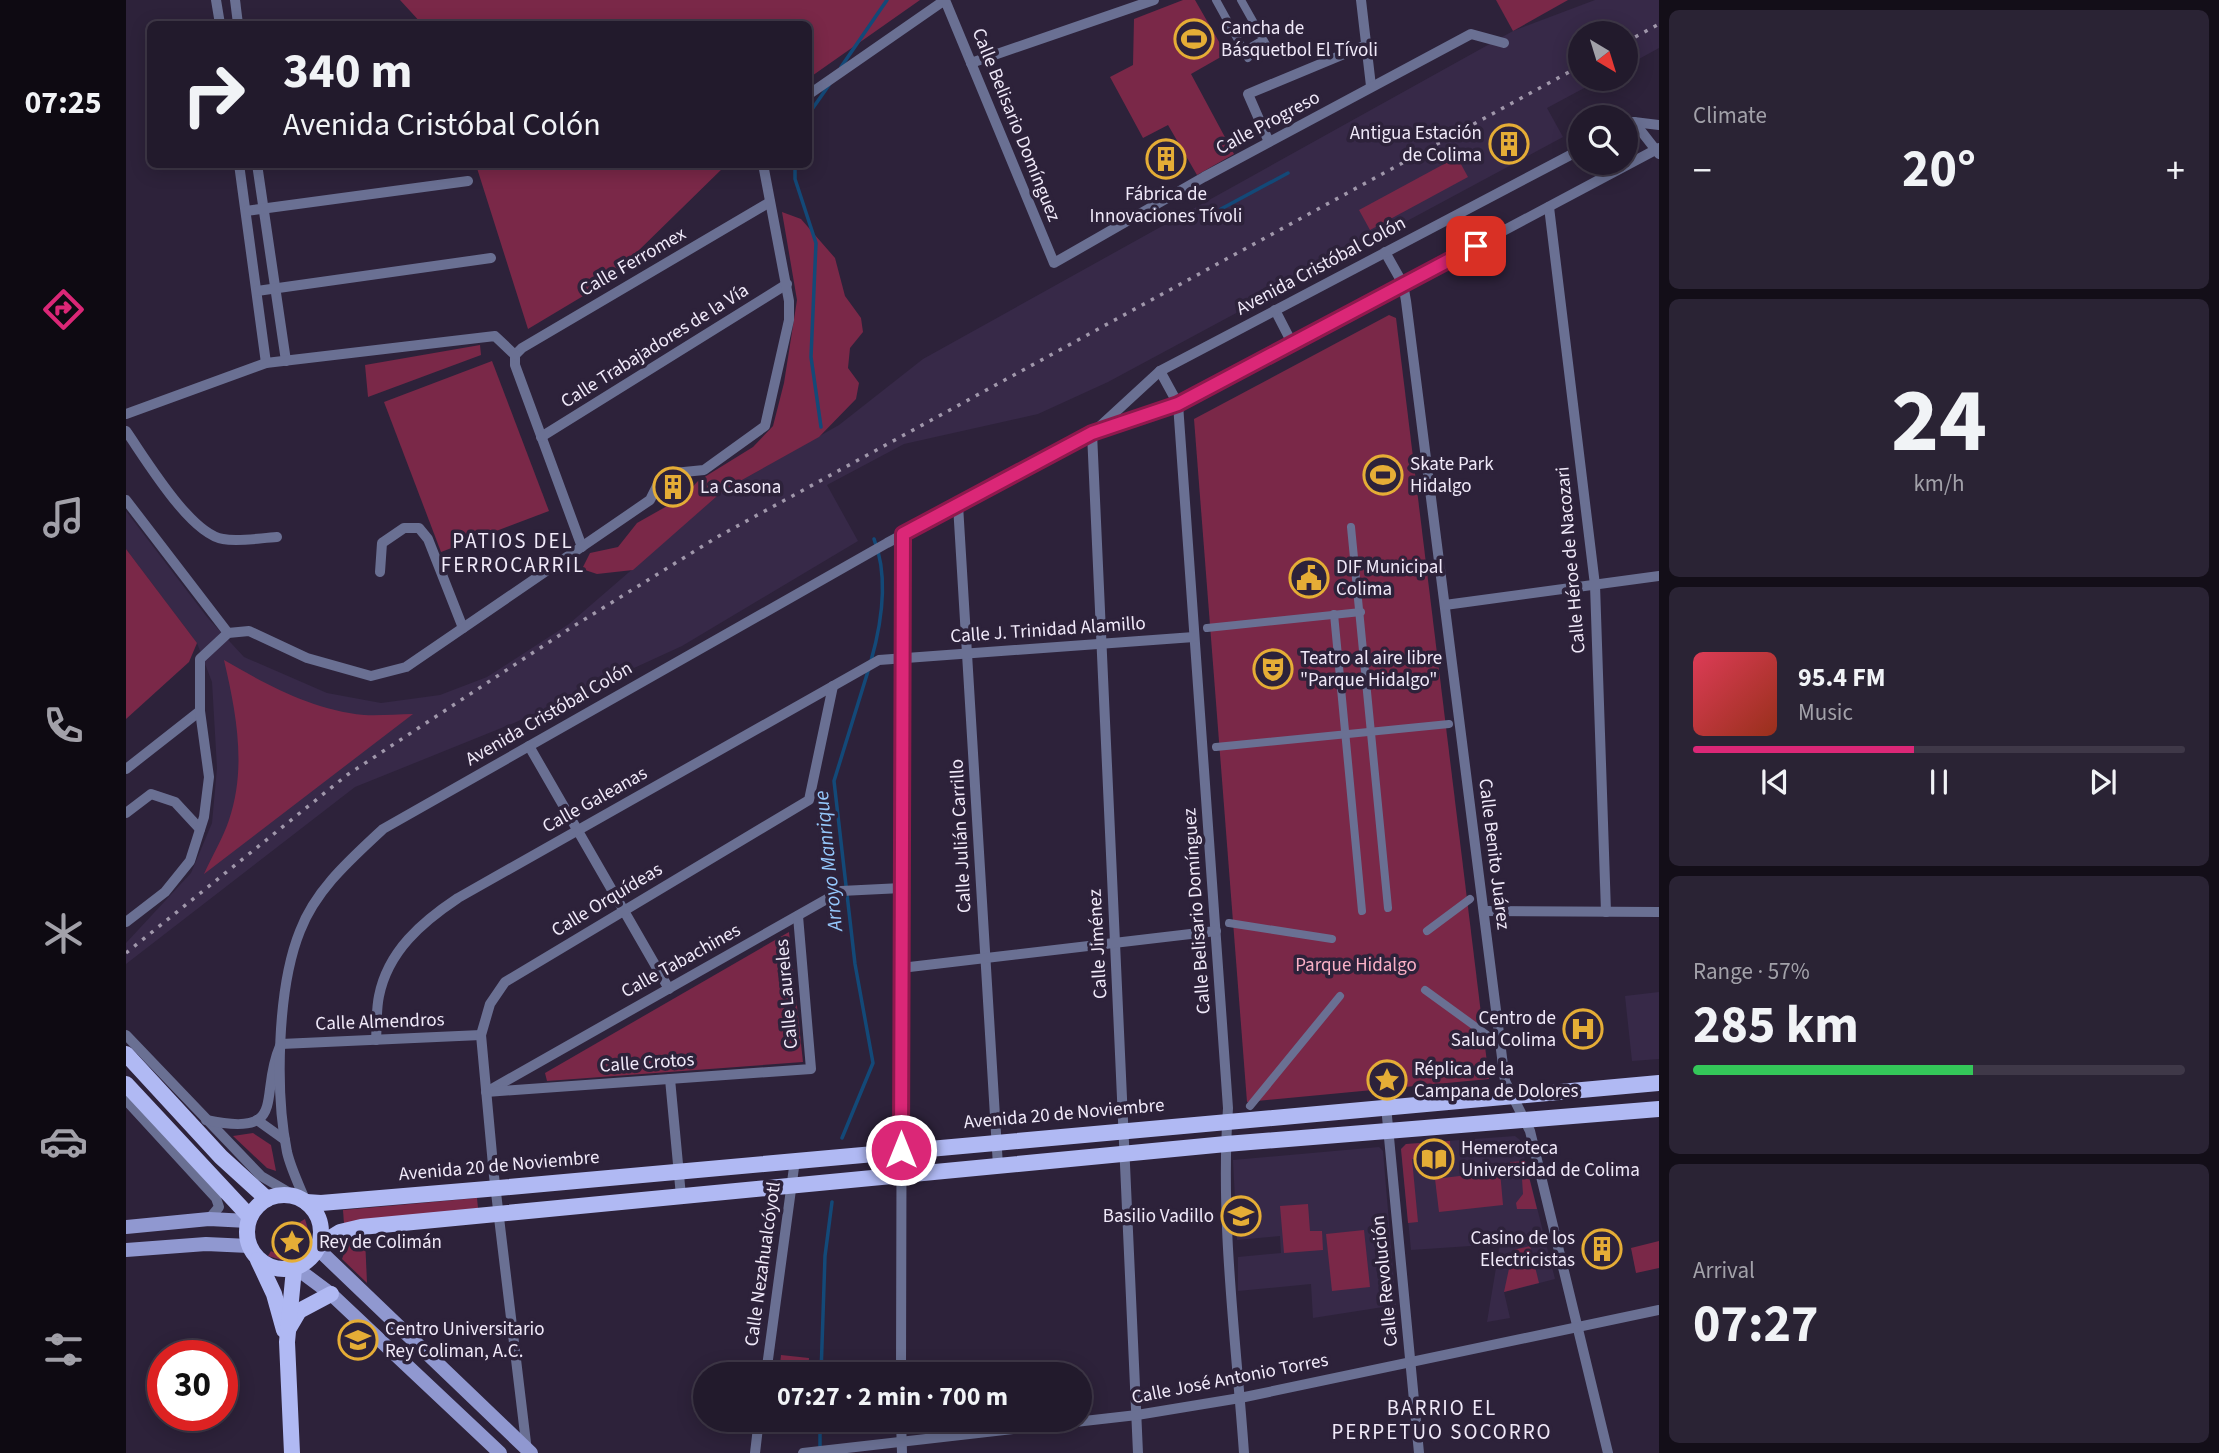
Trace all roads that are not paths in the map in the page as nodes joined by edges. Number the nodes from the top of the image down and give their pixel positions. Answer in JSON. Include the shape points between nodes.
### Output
{"nodes":[{"id":1,"x":216,"y":0,"type":"edge"},
{"id":2,"x":234,"y":0,"type":"edge"},
{"id":3,"x":946,"y":0,"type":"edge"},
{"id":4,"x":1154,"y":0,"type":"edge"},
{"id":5,"x":1216,"y":0,"type":"edge"},
{"id":6,"x":1241,"y":0,"type":"edge"},
{"id":7,"x":1361,"y":0,"type":"edge"},
{"id":8,"x":220,"y":21,"type":"edge"},
{"id":9,"x":238,"y":21,"type":"edge"},
{"id":10,"x":1504,"y":43,"type":"dead end"},
{"id":11,"x":1366,"y":45,"type":"junction"},
{"id":12,"x":971,"y":63,"type":"junction"},
{"id":13,"x":1371,"y":86,"type":"junction"},
{"id":14,"x":812,"y":92,"type":"edge"},
{"id":15,"x":1638,"y":124,"type":"edge"},
{"id":16,"x":1659,"y":125,"type":"edge"},
{"id":17,"x":1638,"y":132,"type":"edge"},
{"id":18,"x":1269,"y":142,"type":"junction"},
{"id":19,"x":1658,"y":151,"type":"edge"},
{"id":20,"x":1568,"y":156,"type":"edge"},
{"id":21,"x":240,"y":168,"type":"edge"},
{"id":22,"x":258,"y":168,"type":"edge"},
{"id":23,"x":764,"y":168,"type":"edge"},
{"id":24,"x":468,"y":181,"type":"dead end"},
{"id":25,"x":770,"y":202,"type":"junction"},
{"id":26,"x":1549,"y":207,"type":"junction"},
{"id":27,"x":263,"y":209,"type":"junction"},
{"id":28,"x":246,"y":211,"type":"junction"},
{"id":29,"x":1385,"y":252,"type":"junction"},
{"id":30,"x":491,"y":258,"type":"dead end"},
{"id":31,"x":1054,"y":263,"type":"joint"},
{"id":32,"x":787,"y":284,"type":"junction"},
{"id":33,"x":1403,"y":284,"type":"junction"},
{"id":34,"x":274,"y":289,"type":"junction"},
{"id":35,"x":257,"y":291,"type":"junction"},
{"id":36,"x":1275,"y":310,"type":"junction"},
{"id":37,"x":1292,"y":343,"type":"junction"},
{"id":38,"x":515,"y":355,"type":"junction"},
{"id":39,"x":286,"y":361,"type":"junction"},
{"id":40,"x":266,"y":363,"type":"junction"},
{"id":41,"x":1160,"y":371,"type":"junction"},
{"id":42,"x":1178,"y":404,"type":"junction"},
{"id":43,"x":126,"y":414,"type":"edge"},
{"id":44,"x":126,"y":431,"type":"edge"},
{"id":45,"x":1092,"y":433,"type":"junction"},
{"id":46,"x":541,"y":437,"type":"junction"},
{"id":47,"x":126,"y":500,"type":"edge"},
{"id":48,"x":958,"y":505,"type":"junction"},
{"id":49,"x":1351,"y":527,"type":"dead end"},
{"id":50,"x":903,"y":534,"type":"junction"},
{"id":51,"x":277,"y":537,"type":"dead end"},
{"id":52,"x":582,"y":547,"type":"junction"},
{"id":53,"x":380,"y":572,"type":"dead end"},
{"id":54,"x":1659,"y":576,"type":"edge"},
{"id":55,"x":1595,"y":585,"type":"junction"},
{"id":56,"x":1445,"y":605,"type":"junction"},
{"id":57,"x":1361,"y":612,"type":"junction"},
{"id":58,"x":1334,"y":614,"type":"junction"},
{"id":59,"x":463,"y":628,"type":"junction"},
{"id":60,"x":1207,"y":628,"type":"dead end"},
{"id":61,"x":228,"y":633,"type":"junction"},
{"id":62,"x":1194,"y":637,"type":"junction"},
{"id":63,"x":1102,"y":644,"type":"junction"},
{"id":64,"x":967,"y":654,"type":"junction"},
{"id":65,"x":904,"y":658,"type":"junction"},
{"id":66,"x":833,"y":686,"type":"junction"},
{"id":67,"x":201,"y":711,"type":"junction"},
{"id":68,"x":1449,"y":724,"type":"dead end"},
{"id":69,"x":1372,"y":732,"type":"junction"},
{"id":70,"x":1346,"y":734,"type":"junction"},
{"id":71,"x":529,"y":746,"type":"junction"},
{"id":72,"x":1216,"y":747,"type":"dead end"},
{"id":73,"x":126,"y":769,"type":"edge"},
{"id":74,"x":126,"y":813,"type":"edge"},
{"id":75,"x":200,"y":829,"type":"junction"},
{"id":76,"x":577,"y":830,"type":"junction"},
{"id":77,"x":902,"y":888,"type":"junction"},
{"id":78,"x":1470,"y":899,"type":"dead end"},
{"id":79,"x":1388,"y":908,"type":"dead end"},
{"id":80,"x":624,"y":911,"type":"junction"},
{"id":81,"x":1362,"y":911,"type":"dead end"},
{"id":82,"x":1484,"y":911,"type":"junction"},
{"id":83,"x":1606,"y":912,"type":"junction"},
{"id":84,"x":1659,"y":912,"type":"edge"},
{"id":85,"x":798,"y":916,"type":"junction"},
{"id":86,"x":126,"y":922,"type":"edge"},
{"id":87,"x":1229,"y":923,"type":"dead end"},
{"id":88,"x":1216,"y":931,"type":"junction"},
{"id":89,"x":1427,"y":931,"type":"dead end"},
{"id":90,"x":1332,"y":939,"type":"dead end"},
{"id":91,"x":1115,"y":943,"type":"junction"},
{"id":92,"x":985,"y":957,"type":"junction"},
{"id":93,"x":901,"y":968,"type":"junction"},
{"id":94,"x":669,"y":989,"type":"junction"},
{"id":95,"x":1425,"y":990,"type":"dead end"},
{"id":96,"x":1340,"y":996,"type":"dead end"},
{"id":97,"x":126,"y":1035,"type":"edge"},
{"id":98,"x":481,"y":1035,"type":"junction"},
{"id":99,"x":1487,"y":1035,"type":"dead end"},
{"id":100,"x":376,"y":1040,"type":"junction"},
{"id":101,"x":281,"y":1044,"type":"junction"},
{"id":102,"x":126,"y":1054,"type":"edge"},
{"id":103,"x":811,"y":1069,"type":"joint"},
{"id":104,"x":670,"y":1079,"type":"junction"},
{"id":105,"x":1659,"y":1083,"type":"edge"},
{"id":106,"x":126,"y":1084,"type":"edge"},
{"id":107,"x":486,"y":1092,"type":"junction"},
{"id":108,"x":1512,"y":1094,"type":"junction"},
{"id":109,"x":126,"y":1100,"type":"edge"},
{"id":110,"x":1250,"y":1106,"type":"dead end"},
{"id":111,"x":1386,"y":1107,"type":"junction"},
{"id":112,"x":1659,"y":1109,"type":"edge"},
{"id":113,"x":206,"y":1120,"type":"junction"},
{"id":114,"x":257,"y":1120,"type":"junction"},
{"id":115,"x":1227,"y":1121,"type":"junction"},
{"id":116,"x":1525,"y":1121,"type":"junction"},
{"id":117,"x":1124,"y":1130,"type":"junction"},
{"id":118,"x":1388,"y":1132,"type":"junction"},
{"id":119,"x":285,"y":1140,"type":"junction"},
{"id":120,"x":997,"y":1142,"type":"junction"},
{"id":121,"x":1226,"y":1144,"type":"junction"},
{"id":122,"x":901,"y":1150,"type":"junction"},
{"id":123,"x":1125,"y":1154,"type":"junction"},
{"id":124,"x":795,"y":1160,"type":"junction"},
{"id":125,"x":998,"y":1166,"type":"junction"},
{"id":126,"x":679,"y":1170,"type":"junction"},
{"id":127,"x":901,"y":1175,"type":"junction"},
{"id":128,"x":792,"y":1186,"type":"junction"},
{"id":129,"x":495,"y":1188,"type":"junction"},
{"id":130,"x":681,"y":1196,"type":"junction"},
{"id":131,"x":267,"y":1199,"type":"junction"},
{"id":132,"x":300,"y":1199,"type":"junction"},
{"id":133,"x":501,"y":1214,"type":"junction"},
{"id":134,"x":209,"y":1219,"type":"junction"},
{"id":135,"x":249,"y":1219,"type":"junction"},
{"id":136,"x":126,"y":1227,"type":"edge"},
{"id":137,"x":318,"y":1247,"type":"junction"},
{"id":138,"x":126,"y":1250,"type":"edge"},
{"id":139,"x":253,"y":1253,"type":"junction"},
{"id":140,"x":295,"y":1268,"type":"junction"},
{"id":141,"x":331,"y":1294,"type":"junction"},
{"id":142,"x":1659,"y":1310,"type":"edge"},
{"id":143,"x":1576,"y":1329,"type":"junction"},
{"id":144,"x":288,"y":1336,"type":"junction"},
{"id":145,"x":1410,"y":1361,"type":"junction"},
{"id":146,"x":768,"y":1362,"type":"edge"},
{"id":147,"x":901,"y":1362,"type":"edge"},
{"id":148,"x":1240,"y":1398,"type":"junction"},
{"id":149,"x":1136,"y":1415,"type":"junction"},
{"id":150,"x":757,"y":1432,"type":"edge"},
{"id":151,"x":901,"y":1447,"type":"edge"},
{"id":152,"x":814,"y":1451,"type":"edge"},
{"id":153,"x":528,"y":1452,"type":"edge"},
{"id":154,"x":292,"y":1453,"type":"edge"},
{"id":155,"x":500,"y":1453,"type":"edge"},
{"id":156,"x":755,"y":1453,"type":"edge"},
{"id":157,"x":1138,"y":1453,"type":"edge"},
{"id":158,"x":1244,"y":1453,"type":"edge"},
{"id":159,"x":1419,"y":1453,"type":"edge"},
{"id":160,"x":1608,"y":1453,"type":"edge"}],
"edges":[{"from":1,"to":8,"type":"street"},
{"from":2,"to":9,"type":"street"},
{"from":3,"to":12,"type":"street","name":"Calle Belisario Domínguez"},
{"from":3,"to":14,"type":"street"},
{"from":4,"to":12,"type":"street"},
{"from":5,"to":6,"type":"street","via":[[1246,55],[1265,44]]},
{"from":7,"to":11,"type":"street"},
{"from":10,"to":13,"type":"street","name":"Calle Progreso","via":[[1471,34]]},
{"from":11,"to":13,"type":"street"},
{"from":11,"to":18,"type":"street","via":[[1248,94]]},
{"from":12,"to":31,"type":"street","name":"Calle Belisario Domínguez"},
{"from":13,"to":18,"type":"street","name":"Calle Progreso"},
{"from":15,"to":16,"type":"street","name":"Avenida Cristóbal Colón"},
{"from":17,"to":19,"type":"street","name":"Avenida Cristóbal Colón"},
{"from":18,"to":31,"type":"street","name":"Calle Progreso"},
{"from":19,"to":26,"type":"street","name":"Avenida Cristóbal Colón"},
{"from":20,"to":29,"type":"street","name":"Avenida Cristóbal Colón"},
{"from":21,"to":28,"type":"street"},
{"from":22,"to":27,"type":"street"},
{"from":23,"to":25,"type":"street"},
{"from":24,"to":27,"type":"street"},
{"from":25,"to":32,"type":"street"},
{"from":25,"to":38,"type":"street","name":"Calle Ferromex"},
{"from":26,"to":33,"type":"street","name":"Avenida Cristóbal Colón"},
{"from":26,"to":55,"type":"street","name":"Calle Héroe de Nacozari"},
{"from":27,"to":28,"type":"street"},
{"from":27,"to":34,"type":"street"},
{"from":28,"to":35,"type":"street"},
{"from":29,"to":33,"type":"street","name":"Calle Benito Juárez"},
{"from":29,"to":36,"type":"street","name":"Avenida Cristóbal Colón"},
{"from":30,"to":34,"type":"street"},
{"from":32,"to":46,"type":"street","name":"Calle Trabajadores de la Vía"},
{"from":32,"to":52,"type":"street","via":[[789,320],[765,426],[704,470],[684,470],[666,478],[650,500]]},
{"from":33,"to":37,"type":"street","name":"Avenida Cristóbal Colón"},
{"from":33,"to":56,"type":"street","name":"Calle Benito Juárez"},
{"from":34,"to":35,"type":"street"},
{"from":34,"to":39,"type":"street"},
{"from":35,"to":40,"type":"street"},
{"from":36,"to":37,"type":"street"},
{"from":36,"to":41,"type":"street","name":"Avenida Cristóbal Colón"},
{"from":37,"to":42,"type":"street","name":"Avenida Cristóbal Colón"},
{"from":38,"to":39,"type":"street","via":[[495,336]]},
{"from":38,"to":46,"type":"street"},
{"from":39,"to":40,"type":"street"},
{"from":40,"to":43,"type":"street"},
{"from":41,"to":42,"type":"street","name":"Calle Belisario Domínguez"},
{"from":41,"to":45,"type":"street","name":"Avenida Cristóbal Colón"},
{"from":42,"to":45,"type":"street","name":"Avenida Cristóbal Colón"},
{"from":42,"to":62,"type":"street","name":"Calle Belisario Domínguez"},
{"from":44,"to":51,"type":"street","via":[[167,492],[209,535],[224,540]]},
{"from":45,"to":48,"type":"street","name":"Avenida Cristóbal Colón"},
{"from":45,"to":63,"type":"street","name":"Calle Jiménez"},
{"from":46,"to":52,"type":"street"},
{"from":47,"to":61,"type":"street"},
{"from":48,"to":50,"type":"street","name":"Avenida Cristóbal Colón"},
{"from":48,"to":64,"type":"street","name":"Calle Julián Carrillo"},
{"from":49,"to":57,"type":"street"},
{"from":50,"to":65,"type":"street"},
{"from":50,"to":71,"type":"street","name":"Avenida Cristóbal Colón"},
{"from":52,"to":59,"type":"street"},
{"from":53,"to":59,"type":"street","via":[[382,543],[411,526],[424,532]]},
{"from":54,"to":55,"type":"street"},
{"from":55,"to":56,"type":"street"},
{"from":55,"to":83,"type":"street","name":"Calle Héroe de Nacozari"},
{"from":56,"to":82,"type":"street","name":"Calle Benito Juárez"},
{"from":57,"to":58,"type":"street"},
{"from":57,"to":69,"type":"street"},
{"from":58,"to":60,"type":"street"},
{"from":58,"to":70,"type":"street"},
{"from":59,"to":61,"type":"street","via":[[406,667],[370,676],[307,658],[249,632]]},
{"from":61,"to":67,"type":"street","via":[[200,659]]},
{"from":62,"to":63,"type":"street","name":"Calle J. Trinidad Alamillo"},
{"from":62,"to":88,"type":"street","name":"Calle Belisario Domínguez"},
{"from":63,"to":64,"type":"street","name":"Calle J. Trinidad Alamillo"},
{"from":63,"to":91,"type":"street","name":"Calle Jiménez"},
{"from":64,"to":65,"type":"street","name":"Calle J. Trinidad Alamillo"},
{"from":64,"to":92,"type":"street","name":"Calle Julián Carrillo"},
{"from":65,"to":66,"type":"street","name":"Calle Galeanas","via":[[878,660]]},
{"from":65,"to":77,"type":"street"},
{"from":66,"to":76,"type":"street","name":"Calle Galeanas"},
{"from":66,"to":80,"type":"street","name":"Calle Orquídeas","via":[[809,800]]},
{"from":67,"to":73,"type":"street"},
{"from":67,"to":75,"type":"street","via":[[209,776]]},
{"from":68,"to":69,"type":"street"},
{"from":69,"to":70,"type":"street"},
{"from":69,"to":79,"type":"street"},
{"from":70,"to":72,"type":"street"},
{"from":70,"to":81,"type":"street"},
{"from":71,"to":76,"type":"street"},
{"from":71,"to":101,"type":"street","name":"Avenida Cristóbal Colón","via":[[383,829],[331,877],[300,930],[285,984]]},
{"from":74,"to":75,"type":"street","via":[[151,794],[175,802]]},
{"from":75,"to":86,"type":"street","via":[[190,861],[165,892]]},
{"from":76,"to":80,"type":"street"},
{"from":76,"to":100,"type":"street","name":"Calle Galeanas","via":[[422,922],[398,951],[379,996]]},
{"from":77,"to":85,"type":"street","name":"Calle Tabachines","via":[[846,891]]},
{"from":77,"to":93,"type":"street"},
{"from":78,"to":89,"type":"street"},
{"from":80,"to":94,"type":"street"},
{"from":80,"to":98,"type":"street","name":"Calle Orquídeas","via":[[505,982],[490,1004]]},
{"from":82,"to":83,"type":"street"},
{"from":82,"to":108,"type":"street","name":"Calle Benito Juárez","via":[[1505,1081]]},
{"from":83,"to":84,"type":"street"},
{"from":85,"to":94,"type":"street","name":"Calle Tabachines"},
{"from":85,"to":103,"type":"street","name":"Calle Laureles"},
{"from":87,"to":90,"type":"street"},
{"from":88,"to":91,"type":"street"},
{"from":88,"to":115,"type":"street","name":"Calle Belisario Domínguez"},
{"from":91,"to":92,"type":"street"},
{"from":91,"to":117,"type":"street","name":"Calle Jiménez"},
{"from":92,"to":93,"type":"street"},
{"from":92,"to":120,"type":"street","name":"Calle Julián Carrillo"},
{"from":93,"to":122,"type":"street"},
{"from":94,"to":107,"type":"street","name":"Calle Tabachines"},
{"from":95,"to":99,"type":"street"},
{"from":96,"to":110,"type":"street"},
{"from":97,"to":113,"type":"street"},
{"from":98,"to":100,"type":"street","name":"Calle Almendros"},
{"from":98,"to":107,"type":"street","name":"Calle Orquídeas"},
{"from":100,"to":101,"type":"street","name":"Calle Almendros"},
{"from":101,"to":114,"type":"street","via":[[272,1064],[271,1102]]},
{"from":101,"to":119,"type":"street","name":"Avenida Cristóbal Colón"},
{"from":102,"to":131,"type":"main road","via":[[221,1157]]},
{"from":103,"to":104,"type":"street","name":"Calle Crotos"},
{"from":104,"to":107,"type":"street","name":"Calle Crotos"},
{"from":104,"to":126,"type":"street"},
{"from":105,"to":108,"type":"main road","name":"Avenida 20 de Noviembre"},
{"from":106,"to":135,"type":"main road"},
{"from":107,"to":129,"type":"street","name":"Calle Orquídeas"},
{"from":108,"to":111,"type":"main road","name":"Avenida 20 de Noviembre"},
{"from":108,"to":116,"type":"street","name":"Calle Benito Juárez"},
{"from":109,"to":134,"type":"street","via":[[216,1198],[219,1207]]},
{"from":111,"to":115,"type":"main road","name":"Avenida 20 de Noviembre"},
{"from":111,"to":118,"type":"street","name":"Calle Revolución"},
{"from":112,"to":116,"type":"main road"},
{"from":113,"to":114,"type":"street","via":[[232,1126]]},
{"from":113,"to":132,"type":"street","via":[[261,1177]]},
{"from":114,"to":119,"type":"street"},
{"from":115,"to":117,"type":"main road","name":"Avenida 20 de Noviembre"},
{"from":115,"to":121,"type":"street","name":"Calle Belisario Domínguez"},
{"from":116,"to":118,"type":"main road"},
{"from":116,"to":143,"type":"street","name":"Calle Benito Juárez"},
{"from":117,"to":120,"type":"main road","name":"Avenida 20 de Noviembre"},
{"from":117,"to":123,"type":"street","name":"Calle Jiménez"},
{"from":118,"to":121,"type":"main road"},
{"from":118,"to":145,"type":"street","name":"Calle Revolución"},
{"from":119,"to":132,"type":"street","name":"Avenida Cristóbal Colón"},
{"from":120,"to":122,"type":"main road","name":"Avenida 20 de Noviembre"},
{"from":120,"to":125,"type":"street","name":"Calle Julián Carrillo"},
{"from":121,"to":123,"type":"main road"},
{"from":121,"to":148,"type":"street","name":"Calle Belisario Domínguez"},
{"from":122,"to":124,"type":"main road","name":"Avenida 20 de Noviembre"},
{"from":122,"to":127,"type":"street"},
{"from":123,"to":125,"type":"main road"},
{"from":123,"to":149,"type":"street","name":"Calle Jiménez"},
{"from":124,"to":126,"type":"main road","name":"Avenida 20 de Noviembre"},
{"from":124,"to":128,"type":"street","name":"Calle Nezahualcóyotl"},
{"from":125,"to":127,"type":"main road"},
{"from":126,"to":129,"type":"main road","name":"Avenida 20 de Noviembre"},
{"from":126,"to":130,"type":"street"},
{"from":127,"to":128,"type":"main road"},
{"from":127,"to":147,"type":"street"},
{"from":128,"to":130,"type":"main road"},
{"from":128,"to":146,"type":"street","name":"Calle Nezahualcóyotl"},
{"from":129,"to":132,"type":"main road","name":"Avenida 20 de Noviembre","via":[[321,1203]]},
{"from":129,"to":133,"type":"street","name":"Calle Orquídeas"},
{"from":130,"to":133,"type":"main road"},
{"from":131,"to":132,"type":"main road","via":[[286,1195]]},
{"from":131,"to":135,"type":"main road"},
{"from":132,"to":137,"type":"main road","via":[[319,1219]]},
{"from":133,"to":137,"type":"main road","via":[[361,1227],[340,1232]]},
{"from":133,"to":153,"type":"street","name":"Calle Orquídeas"},
{"from":134,"to":135,"type":"main road"},
{"from":134,"to":136,"type":"main road"},
{"from":135,"to":139,"type":"main road"},
{"from":137,"to":140,"type":"main road"},
{"from":137,"to":153,"type":"main road"},
{"from":138,"to":139,"type":"main road","via":[[206,1244]]},
{"from":139,"to":140,"type":"main road","via":[[271,1268]]},
{"from":139,"to":144,"type":"main road"},
{"from":140,"to":141,"type":"main road"},
{"from":140,"to":144,"type":"main road"},
{"from":141,"to":144,"type":"main road","via":[[299,1311]]},
{"from":141,"to":155,"type":"main road"},
{"from":142,"to":143,"type":"street","name":"Calle José Antonio Torres"},
{"from":143,"to":145,"type":"street","name":"Calle José Antonio Torres"},
{"from":143,"to":160,"type":"street","name":"Calle Benito Juárez"},
{"from":144,"to":154,"type":"main road"},
{"from":145,"to":148,"type":"street","name":"Calle José Antonio Torres"},
{"from":145,"to":159,"type":"street","name":"Calle Revolución"},
{"from":148,"to":149,"type":"street","name":"Calle José Antonio Torres"},
{"from":148,"to":158,"type":"street","name":"Calle Belisario Domínguez"},
{"from":149,"to":151,"type":"street","name":"Calle José Antonio Torres"},
{"from":149,"to":157,"type":"street","name":"Calle Jiménez"},
{"from":150,"to":156,"type":"street"},
{"from":151,"to":152,"type":"street","name":"Calle José Antonio Torres"}]}
